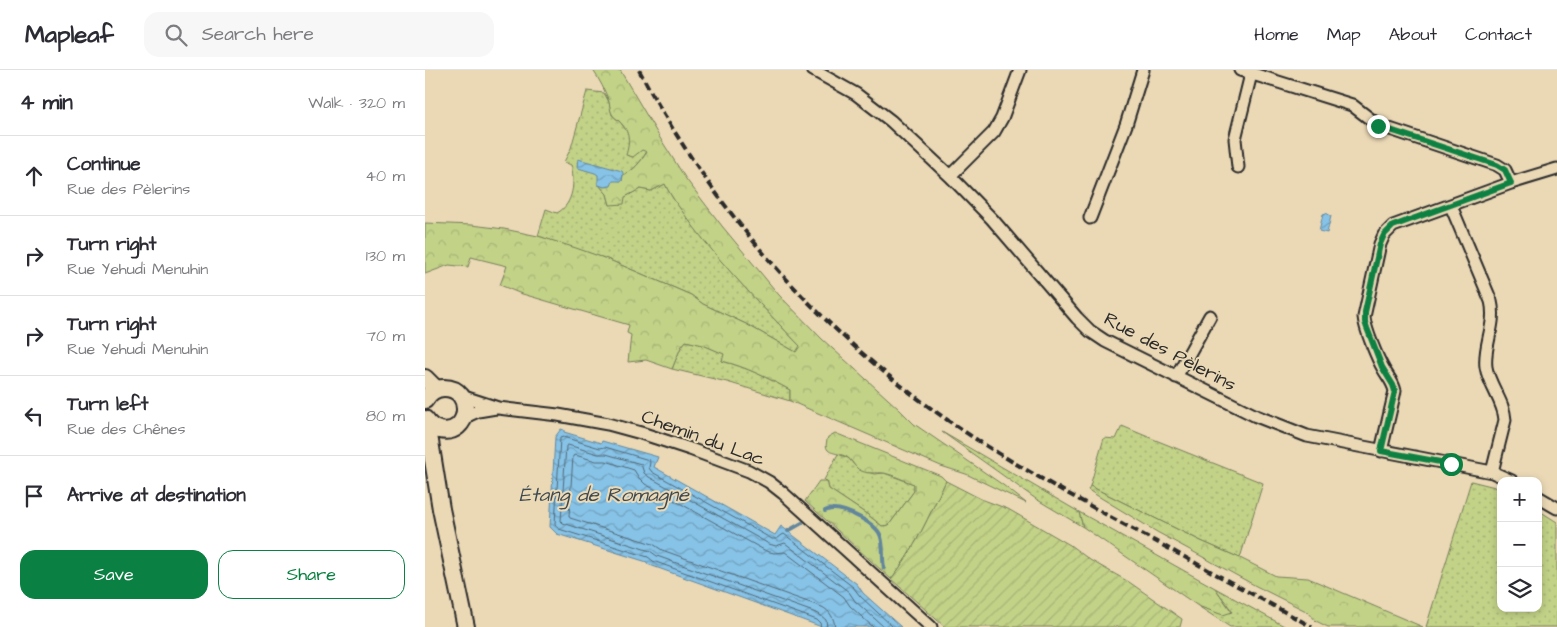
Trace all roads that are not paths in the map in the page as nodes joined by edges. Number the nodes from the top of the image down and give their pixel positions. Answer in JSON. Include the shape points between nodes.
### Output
{"nodes":[{"id":1,"x":1020,"y":70,"type":"edge"},
{"id":2,"x":1143,"y":70,"type":"edge"},
{"id":3,"x":812,"y":71,"type":"edge"},
{"id":4,"x":1244,"y":71,"type":"edge"},
{"id":5,"x":1238,"y":167,"type":"dead end"},
{"id":6,"x":1557,"y":169,"type":"edge"},
{"id":7,"x":950,"y":176,"type":"junction"},
{"id":8,"x":1511,"y":183,"type":"junction"},
{"id":9,"x":1451,"y":206,"type":"junction"},
{"id":10,"x":1090,"y":218,"type":"dead end"},
{"id":11,"x":1210,"y":316,"type":"dead end"},
{"id":12,"x":1175,"y":377,"type":"junction"},
{"id":13,"x":429,"y":389,"type":"edge"},
{"id":14,"x":461,"y":396,"type":"junction"},
{"id":15,"x":498,"y":408,"type":"junction"},
{"id":16,"x":465,"y":417,"type":"junction"},
{"id":17,"x":426,"y":421,"type":"edge"},
{"id":18,"x":444,"y":431,"type":"junction"},
{"id":19,"x":1381,"y":451,"type":"junction"},
{"id":20,"x":432,"y":455,"type":"junction"},
{"id":21,"x":1492,"y":472,"type":"junction"},
{"id":22,"x":1503,"y":477,"type":"edge"},
{"id":23,"x":1542,"y":499,"type":"edge"},
{"id":24,"x":1557,"y":508,"type":"edge"},
{"id":25,"x":466,"y":627,"type":"edge"},
{"id":26,"x":931,"y":627,"type":"edge"}],
"edges":[{"from":1,"to":7,"type":"street","via":[[994,132]]},
{"from":2,"to":10,"type":"street","via":[[1126,125]]},
{"from":3,"to":7,"type":"street","name":"Rue des Pèlerins","via":[[856,94]]},
{"from":4,"to":5,"type":"street","via":[[1235,139]]},
{"from":4,"to":8,"type":"street","via":[[1352,106],[1378,126],[1497,165],[1505,170]]},
{"from":6,"to":8,"type":"street"},
{"from":7,"to":12,"type":"street","name":"Rue des Pèlerins","via":[[1090,331]]},
{"from":8,"to":9,"type":"street"},
{"from":9,"to":19,"type":"street","via":[[1393,226],[1380,244],[1364,317],[1382,367],[1395,391]]},
{"from":9,"to":21,"type":"street","via":[[1493,309],[1486,368],[1505,411],[1505,420]]},
{"from":11,"to":12,"type":"street"},
{"from":12,"to":19,"type":"street","name":"Rue des Pèlerins","via":[[1296,432]]},
{"from":13,"to":14,"type":"street","via":[[452,389]]},
{"from":14,"to":15,"type":"street","name":"Chemin du Lac"},
{"from":14,"to":16,"type":"street","via":[[465,402]]},
{"from":15,"to":16,"type":"street","name":"Chemin du Lac"},
{"from":15,"to":26,"type":"street","name":"Chemin du Lac","via":[[608,424],[749,471],[783,493]]},
{"from":16,"to":18,"type":"street","via":[[456,428]]},
{"from":17,"to":18,"type":"street"},
{"from":17,"to":20,"type":"street"},
{"from":18,"to":20,"type":"street"},
{"from":19,"to":21,"type":"street","name":"Rue des Pèlerins"},
{"from":20,"to":25,"type":"street"},
{"from":21,"to":22,"type":"street","name":"Rue des Pèlerins"},
{"from":23,"to":24,"type":"street"}]}
